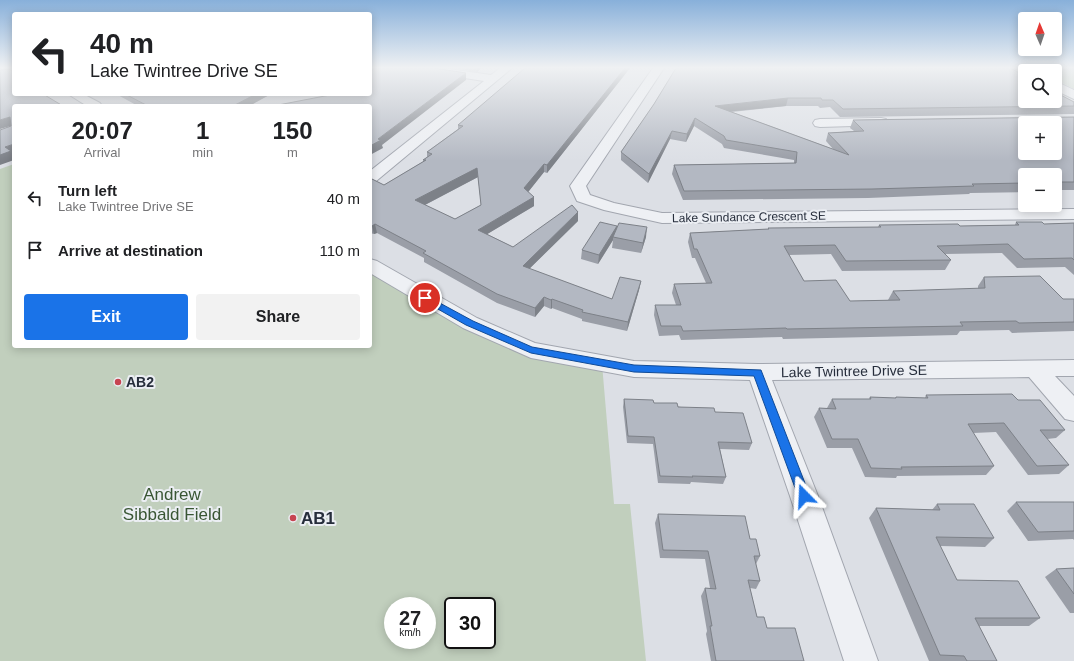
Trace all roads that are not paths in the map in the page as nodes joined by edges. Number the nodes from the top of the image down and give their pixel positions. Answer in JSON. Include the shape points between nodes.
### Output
{"nodes":[{"id":1,"x":82,"y":99,"type":"edge"},
{"id":2,"x":469,"y":99,"type":"edge"},
{"id":3,"x":638,"y":99,"type":"edge"},
{"id":4,"x":91,"y":104,"type":"edge"},
{"id":5,"x":892,"y":122,"type":"edge"},
{"id":6,"x":820,"y":123,"type":"dead end"},
{"id":7,"x":372,"y":177,"type":"edge"},
{"id":8,"x":1074,"y":214,"type":"edge"},
{"id":9,"x":372,"y":266,"type":"edge"},
{"id":10,"x":1074,"y":368,"type":"edge"},
{"id":11,"x":1035,"y":369,"type":"junction"},
{"id":12,"x":758,"y":372,"type":"junction"},
{"id":13,"x":1074,"y":412,"type":"edge"},
{"id":14,"x":861,"y":661,"type":"edge"}],
"edges":[{"from":1,"to":4,"type":"street"},
{"from":2,"to":7,"type":"street"},
{"from":3,"to":8,"type":"street","name":"Lake Sundance Crescent SE","via":[[578,186],[583,198],[610,207],[662,218]]},
{"from":5,"to":6,"type":"street"},
{"from":9,"to":12,"type":"street","name":"Lake Twintree Drive SE","via":[[470,323],[531,350],[634,369]]},
{"from":10,"to":11,"type":"street","name":"Lake Twintree Drive SE"},
{"from":11,"to":12,"type":"street","name":"Lake Twintree Drive SE"},
{"from":11,"to":13,"type":"street"},
{"from":12,"to":14,"type":"street"}]}
